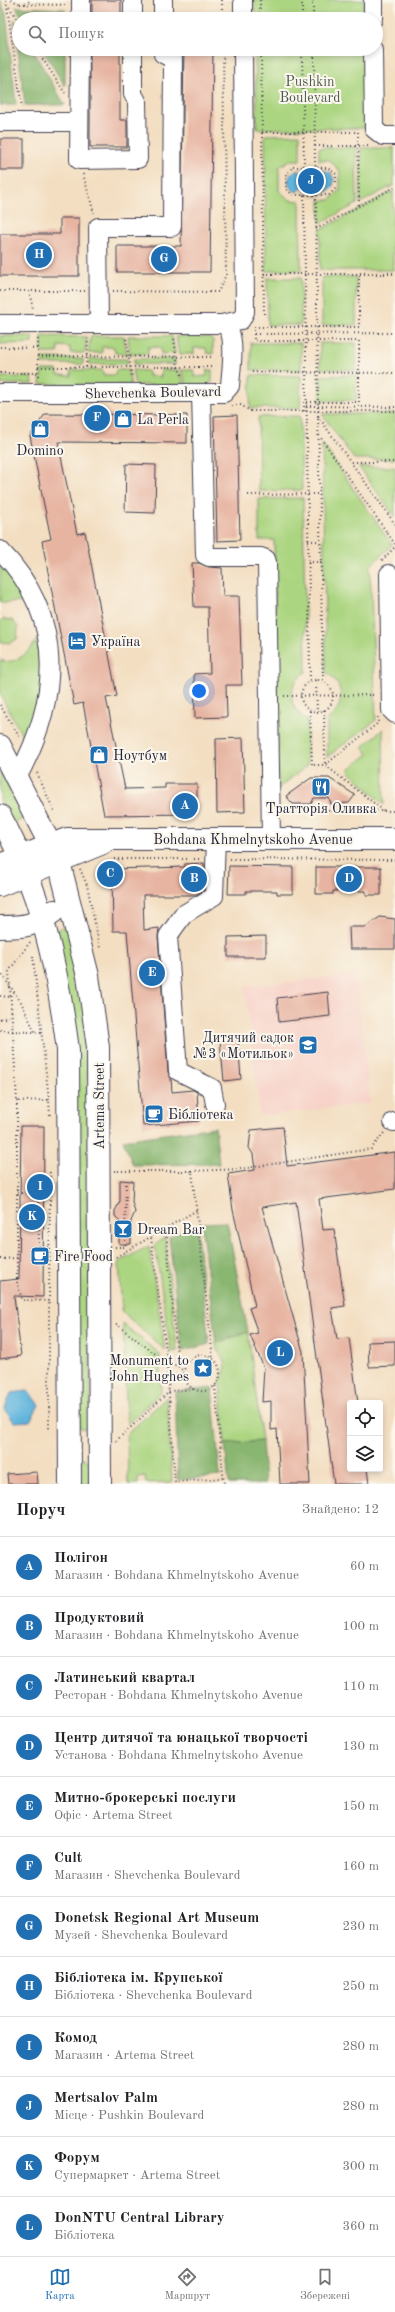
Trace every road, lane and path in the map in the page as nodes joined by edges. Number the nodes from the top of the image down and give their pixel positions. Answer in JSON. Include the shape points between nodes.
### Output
{"nodes":[{"id":1,"x":7,"y":0,"type":"edge"},
{"id":2,"x":12,"y":0,"type":"edge"},
{"id":3,"x":31,"y":0,"type":"edge"},
{"id":4,"x":133,"y":0,"type":"edge"},
{"id":5,"x":163,"y":0,"type":"edge"},
{"id":6,"x":222,"y":0,"type":"edge"},
{"id":7,"x":242,"y":0,"type":"edge"},
{"id":8,"x":260,"y":0,"type":"edge"},
{"id":9,"x":302,"y":0,"type":"edge"},
{"id":10,"x":313,"y":0,"type":"edge"},
{"id":11,"x":373,"y":0,"type":"edge"},
{"id":12,"x":20,"y":4,"type":"junction"},
{"id":13,"x":9,"y":6,"type":"junction"},
{"id":14,"x":81,"y":8,"type":"edge"},
{"id":15,"x":13,"y":12,"type":"edge"},
{"id":16,"x":133,"y":12,"type":"edge"},
{"id":17,"x":163,"y":12,"type":"edge"},
{"id":18,"x":222,"y":12,"type":"edge"},
{"id":19,"x":243,"y":12,"type":"edge"},
{"id":20,"x":260,"y":12,"type":"edge"},
{"id":21,"x":302,"y":12,"type":"edge"},
{"id":22,"x":313,"y":12,"type":"edge"},
{"id":23,"x":373,"y":12,"type":"edge"},
{"id":24,"x":12,"y":29,"type":"edge"},
{"id":25,"x":15,"y":56,"type":"edge"},
{"id":26,"x":40,"y":56,"type":"edge"},
{"id":27,"x":80,"y":56,"type":"edge"},
{"id":28,"x":133,"y":56,"type":"edge"},
{"id":29,"x":167,"y":56,"type":"edge"},
{"id":30,"x":223,"y":56,"type":"edge"},
{"id":31,"x":243,"y":56,"type":"edge"},
{"id":32,"x":261,"y":56,"type":"edge"},
{"id":33,"x":302,"y":56,"type":"edge"},
{"id":34,"x":314,"y":56,"type":"edge"},
{"id":35,"x":373,"y":56,"type":"edge"},
{"id":36,"x":79,"y":119,"type":"junction"},
{"id":37,"x":0,"y":122,"type":"edge"},
{"id":38,"x":24,"y":122,"type":"junction"},
{"id":39,"x":262,"y":132,"type":"junction"},
{"id":40,"x":303,"y":132,"type":"junction"},
{"id":41,"x":315,"y":132,"type":"junction"},
{"id":42,"x":395,"y":136,"type":"edge"},
{"id":43,"x":373,"y":137,"type":"junction"},
{"id":44,"x":315,"y":146,"type":"junction"},
{"id":45,"x":358,"y":146,"type":"junction"},
{"id":46,"x":79,"y":160,"type":"junction"},
{"id":47,"x":304,"y":168,"type":"junction"},
{"id":48,"x":310,"y":168,"type":"junction"},
{"id":49,"x":315,"y":168,"type":"junction"},
{"id":50,"x":395,"y":187,"type":"edge"},
{"id":51,"x":304,"y":195,"type":"junction"},
{"id":52,"x":310,"y":195,"type":"junction"},
{"id":53,"x":316,"y":195,"type":"junction"},
{"id":54,"x":359,"y":206,"type":"junction"},
{"id":55,"x":98,"y":227,"type":"junction"},
{"id":56,"x":316,"y":229,"type":"junction"},
{"id":57,"x":395,"y":273,"type":"edge"},
{"id":58,"x":264,"y":274,"type":"junction"},
{"id":59,"x":304,"y":274,"type":"junction"},
{"id":60,"x":316,"y":274,"type":"junction"},
{"id":61,"x":359,"y":274,"type":"junction"},
{"id":62,"x":0,"y":291,"type":"edge"},
{"id":63,"x":29,"y":291,"type":"junction"},
{"id":64,"x":99,"y":291,"type":"junction"},
{"id":65,"x":33,"y":314,"type":"dead end"},
{"id":66,"x":264,"y":314,"type":"dead end"},
{"id":67,"x":0,"y":324,"type":"edge"},
{"id":68,"x":221,"y":324,"type":"junction"},
{"id":69,"x":305,"y":327,"type":"junction"},
{"id":70,"x":317,"y":327,"type":"junction"},
{"id":71,"x":94,"y":329,"type":"junction"},
{"id":72,"x":305,"y":333,"type":"junction"},
{"id":73,"x":317,"y":333,"type":"junction"},
{"id":74,"x":395,"y":333,"type":"edge"},
{"id":75,"x":38,"y":334,"type":"dead end"},
{"id":76,"x":125,"y":334,"type":"dead end"},
{"id":77,"x":173,"y":334,"type":"dead end"},
{"id":78,"x":254,"y":334,"type":"junction"},
{"id":79,"x":305,"y":341,"type":"junction"},
{"id":80,"x":317,"y":341,"type":"junction"},
{"id":81,"x":0,"y":347,"type":"edge"},
{"id":82,"x":38,"y":348,"type":"junction"},
{"id":83,"x":38,"y":356,"type":"junction"},
{"id":84,"x":86,"y":356,"type":"junction"},
{"id":85,"x":129,"y":356,"type":"junction"},
{"id":86,"x":178,"y":357,"type":"junction"},
{"id":87,"x":211,"y":357,"type":"dead end"},
{"id":88,"x":38,"y":367,"type":"junction"},
{"id":89,"x":86,"y":367,"type":"junction"},
{"id":90,"x":131,"y":367,"type":"junction"},
{"id":91,"x":178,"y":367,"type":"junction"},
{"id":92,"x":212,"y":367,"type":"dead end"},
{"id":93,"x":252,"y":372,"type":"dead end"},
{"id":94,"x":305,"y":372,"type":"junction"},
{"id":95,"x":0,"y":373,"type":"edge"},
{"id":96,"x":38,"y":373,"type":"junction"},
{"id":97,"x":317,"y":373,"type":"junction"},
{"id":98,"x":359,"y":373,"type":"junction"},
{"id":99,"x":395,"y":373,"type":"edge"},
{"id":100,"x":183,"y":379,"type":"dead end"},
{"id":101,"x":38,"y":385,"type":"dead end"},
{"id":102,"x":133,"y":385,"type":"dead end"},
{"id":103,"x":0,"y":393,"type":"edge"},
{"id":104,"x":201,"y":393,"type":"junction"},
{"id":105,"x":306,"y":402,"type":"junction"},
{"id":106,"x":318,"y":402,"type":"junction"},
{"id":107,"x":306,"y":406,"type":"junction"},
{"id":108,"x":318,"y":406,"type":"junction"},
{"id":109,"x":395,"y":407,"type":"edge"},
{"id":110,"x":250,"y":411,"type":"dead end"},
{"id":111,"x":305,"y":411,"type":"junction"},
{"id":112,"x":318,"y":411,"type":"junction"},
{"id":113,"x":395,"y":411,"type":"edge"},
{"id":114,"x":318,"y":415,"type":"junction"},
{"id":115,"x":318,"y":434,"type":"junction"},
{"id":116,"x":352,"y":462,"type":"junction"},
{"id":117,"x":395,"y":462,"type":"edge"},
{"id":118,"x":307,"y":494,"type":"junction"},
{"id":119,"x":319,"y":494,"type":"junction"},
{"id":120,"x":248,"y":495,"type":"dead end"},
{"id":121,"x":395,"y":524,"type":"edge"},
{"id":122,"x":308,"y":541,"type":"junction"},
{"id":123,"x":320,"y":541,"type":"junction"},
{"id":124,"x":395,"y":544,"type":"edge"},
{"id":125,"x":395,"y":547,"type":"edge"},
{"id":126,"x":0,"y":550,"type":"edge"},
{"id":127,"x":308,"y":562,"type":"junction"},
{"id":128,"x":321,"y":562,"type":"junction"},
{"id":129,"x":384,"y":568,"type":"joint"},
{"id":130,"x":392,"y":648,"type":"edge"},
{"id":131,"x":316,"y":680,"type":"junction"},
{"id":132,"x":310,"y":681,"type":"junction"},
{"id":133,"x":323,"y":682,"type":"junction"},
{"id":134,"x":333,"y":695,"type":"junction"},
{"id":135,"x":301,"y":696,"type":"junction"},
{"id":136,"x":317,"y":696,"type":"junction"},
{"id":137,"x":269,"y":697,"type":"junction"},
{"id":138,"x":377,"y":702,"type":"dead end"},
{"id":139,"x":324,"y":710,"type":"junction"},
{"id":140,"x":310,"y":711,"type":"junction"},
{"id":141,"x":317,"y":712,"type":"junction"},
{"id":142,"x":386,"y":715,"type":"edge"},
{"id":143,"x":0,"y":746,"type":"edge"},
{"id":144,"x":325,"y":765,"type":"junction"},
{"id":145,"x":17,"y":778,"type":"junction"},
{"id":146,"x":292,"y":811,"type":"dead end"},
{"id":147,"x":384,"y":811,"type":"junction"},
{"id":148,"x":395,"y":811,"type":"edge"},
{"id":149,"x":0,"y":816,"type":"edge"},
{"id":150,"x":271,"y":839,"type":"junction"},
{"id":151,"x":395,"y":839,"type":"edge"},
{"id":152,"x":113,"y":849,"type":"junction"},
{"id":153,"x":216,"y":849,"type":"junction"},
{"id":154,"x":55,"y":853,"type":"junction"},
{"id":155,"x":395,"y":860,"type":"edge"},
{"id":156,"x":0,"y":865,"type":"edge"},
{"id":157,"x":24,"y":866,"type":"junction"},
{"id":158,"x":0,"y":885,"type":"edge"},
{"id":159,"x":70,"y":899,"type":"junction"},
{"id":160,"x":44,"y":920,"type":"junction"},
{"id":161,"x":0,"y":927,"type":"edge"},
{"id":162,"x":0,"y":972,"type":"edge"},
{"id":163,"x":9,"y":986,"type":"junction"},
{"id":164,"x":0,"y":996,"type":"edge"},
{"id":165,"x":10,"y":997,"type":"junction"},
{"id":166,"x":11,"y":1017,"type":"junction"},
{"id":167,"x":0,"y":1019,"type":"edge"},
{"id":168,"x":0,"y":1030,"type":"edge"},
{"id":169,"x":13,"y":1031,"type":"junction"},
{"id":170,"x":35,"y":1032,"type":"junction"},
{"id":171,"x":42,"y":1034,"type":"junction"},
{"id":172,"x":49,"y":1100,"type":"junction"},
{"id":173,"x":17,"y":1101,"type":"junction"},
{"id":174,"x":215,"y":1104,"type":"dead end"},
{"id":175,"x":50,"y":1122,"type":"dead end"},
{"id":176,"x":394,"y":1122,"type":"edge"},
{"id":177,"x":50,"y":1164,"type":"dead end"},
{"id":178,"x":111,"y":1171,"type":"dead end"},
{"id":179,"x":192,"y":1172,"type":"junction"},
{"id":180,"x":126,"y":1180,"type":"dead end"},
{"id":181,"x":17,"y":1193,"type":"junction"},
{"id":182,"x":38,"y":1193,"type":"junction"},
{"id":183,"x":50,"y":1193,"type":"junction"},
{"id":184,"x":198,"y":1210,"type":"junction"},
{"id":185,"x":166,"y":1229,"type":"junction"},
{"id":186,"x":151,"y":1238,"type":"junction"},
{"id":187,"x":50,"y":1246,"type":"junction"},
{"id":188,"x":112,"y":1247,"type":"dead end"},
{"id":189,"x":17,"y":1258,"type":"junction"},
{"id":190,"x":0,"y":1259,"type":"edge"},
{"id":191,"x":112,"y":1259,"type":"dead end"},
{"id":192,"x":49,"y":1301,"type":"junction"},
{"id":193,"x":112,"y":1321,"type":"dead end"},
{"id":194,"x":214,"y":1359,"type":"junction"},
{"id":195,"x":167,"y":1364,"type":"junction"},
{"id":196,"x":178,"y":1366,"type":"junction"},
{"id":197,"x":184,"y":1372,"type":"junction"},
{"id":198,"x":215,"y":1385,"type":"junction"},
{"id":199,"x":193,"y":1388,"type":"junction"},
{"id":200,"x":170,"y":1391,"type":"junction"},
{"id":201,"x":49,"y":1429,"type":"dead end"},
{"id":202,"x":116,"y":1441,"type":"dead end"},
{"id":203,"x":70,"y":1462,"type":"junction"},
{"id":204,"x":100,"y":1473,"type":"edge"},
{"id":205,"x":224,"y":1478,"type":"junction"},
{"id":206,"x":70,"y":1484,"type":"edge"},
{"id":207,"x":224,"y":1484,"type":"edge"}],
"edges":[{"from":1,"to":13,"type":"path"},
{"from":2,"to":12,"type":"path"},
{"from":3,"to":12,"type":"path"},
{"from":4,"to":16,"type":"street"},
{"from":5,"to":17,"type":"street"},
{"from":6,"to":18,"type":"path"},
{"from":7,"to":19,"type":"street"},
{"from":8,"to":20,"type":"path"},
{"from":9,"to":21,"type":"path"},
{"from":10,"to":22,"type":"path"},
{"from":11,"to":23,"type":"street"},
{"from":12,"to":14,"type":"path"},
{"from":13,"to":15,"type":"path"},
{"from":13,"to":24,"type":"path"},
{"from":25,"to":38,"type":"path"},
{"from":26,"to":36,"type":"path"},
{"from":27,"to":36,"type":"street"},
{"from":28,"to":46,"type":"street","via":[[138,160]]},
{"from":29,"to":55,"type":"street","via":[[172,59],[172,227]]},
{"from":30,"to":64,"type":"path","via":[[226,275],[218,292]]},
{"from":31,"to":68,"type":"street","via":[[244,317],[236,322]]},
{"from":32,"to":39,"type":"path"},
{"from":33,"to":40,"type":"path"},
{"from":34,"to":41,"type":"path"},
{"from":35,"to":43,"type":"street"},
{"from":36,"to":38,"type":"street"},
{"from":36,"to":46,"type":"street"},
{"from":37,"to":38,"type":"street"},
{"from":39,"to":40,"type":"path"},
{"from":39,"to":58,"type":"path"},
{"from":40,"to":41,"type":"path"},
{"from":40,"to":47,"type":"path"},
{"from":41,"to":44,"type":"path"},
{"from":41,"to":45,"type":"path","via":[[358,132]]},
{"from":42,"to":43,"type":"street"},
{"from":43,"to":45,"type":"path"},
{"from":44,"to":45,"type":"path"},
{"from":44,"to":49,"type":"path"},
{"from":45,"to":54,"type":"path"},
{"from":46,"to":55,"type":"path"},
{"from":47,"to":48,"type":"path"},
{"from":47,"to":51,"type":"path","via":[[293,168],[286,174],[286,189],[293,195]]},
{"from":48,"to":49,"type":"path"},
{"from":48,"to":52,"type":"path"},
{"from":49,"to":53,"type":"path","via":[[328,168],[336,174],[336,188],[328,195]]},
{"from":50,"to":54,"type":"path"},
{"from":51,"to":52,"type":"path"},
{"from":51,"to":59,"type":"path"},
{"from":52,"to":53,"type":"path"},
{"from":53,"to":56,"type":"path"},
{"from":54,"to":56,"type":"path"},
{"from":55,"to":64,"type":"street"},
{"from":56,"to":60,"type":"path"},
{"from":57,"to":61,"type":"path"},
{"from":58,"to":59,"type":"path"},
{"from":58,"to":66,"type":"path"},
{"from":59,"to":60,"type":"path"},
{"from":59,"to":69,"type":"path"},
{"from":60,"to":61,"type":"path"},
{"from":60,"to":70,"type":"path"},
{"from":61,"to":70,"type":"path","via":[[359,327]]},
{"from":62,"to":63,"type":"path"},
{"from":63,"to":64,"type":"path"},
{"from":63,"to":65,"type":"path"},
{"from":64,"to":71,"type":"street"},
{"from":67,"to":71,"type":"street"},
{"from":68,"to":71,"type":"street"},
{"from":68,"to":104,"type":"street","name":"Shevchenka Boulevard","via":[[230,332],[230,386],[224,393]]},
{"from":69,"to":70,"type":"path"},
{"from":69,"to":72,"type":"path"},
{"from":69,"to":78,"type":"path","via":[[254,327]]},
{"from":70,"to":73,"type":"path"},
{"from":71,"to":84,"type":"path"},
{"from":72,"to":73,"type":"path"},
{"from":72,"to":78,"type":"path"},
{"from":72,"to":79,"type":"path"},
{"from":73,"to":74,"type":"path"},
{"from":73,"to":80,"type":"path"},
{"from":75,"to":82,"type":"path"},
{"from":76,"to":85,"type":"path"},
{"from":77,"to":86,"type":"path"},
{"from":78,"to":79,"type":"path","via":[[254,341]]},
{"from":79,"to":80,"type":"path"},
{"from":79,"to":94,"type":"path"},
{"from":80,"to":97,"type":"path"},
{"from":80,"to":98,"type":"path","via":[[359,341]]},
{"from":81,"to":82,"type":"path"},
{"from":82,"to":83,"type":"path"},
{"from":83,"to":84,"type":"path"},
{"from":83,"to":88,"type":"path"},
{"from":84,"to":85,"type":"path"},
{"from":84,"to":89,"type":"path"},
{"from":85,"to":86,"type":"path"},
{"from":85,"to":90,"type":"path"},
{"from":86,"to":87,"type":"path"},
{"from":86,"to":91,"type":"path"},
{"from":88,"to":89,"type":"path"},
{"from":88,"to":96,"type":"path"},
{"from":89,"to":90,"type":"path"},
{"from":90,"to":91,"type":"path"},
{"from":90,"to":102,"type":"path"},
{"from":91,"to":92,"type":"path"},
{"from":91,"to":100,"type":"path"},
{"from":93,"to":94,"type":"path"},
{"from":94,"to":97,"type":"path"},
{"from":94,"to":105,"type":"path"},
{"from":95,"to":96,"type":"path"},
{"from":96,"to":101,"type":"path"},
{"from":97,"to":98,"type":"path"},
{"from":97,"to":106,"type":"path"},
{"from":98,"to":99,"type":"path"},
{"from":98,"to":106,"type":"path","via":[[359,402]]},
{"from":103,"to":104,"type":"street","name":"Shevchenka Boulevard"},
{"from":104,"to":137,"type":"street","via":[[204,553],[209,557],[266,559]]},
{"from":105,"to":106,"type":"path"},
{"from":105,"to":107,"type":"path"},
{"from":105,"to":111,"type":"path"},
{"from":106,"to":108,"type":"path"},
{"from":107,"to":108,"type":"path"},
{"from":107,"to":111,"type":"path"},
{"from":108,"to":109,"type":"path"},
{"from":108,"to":112,"type":"path"},
{"from":110,"to":111,"type":"path"},
{"from":111,"to":112,"type":"path"},
{"from":111,"to":118,"type":"path"},
{"from":112,"to":113,"type":"path"},
{"from":112,"to":114,"type":"path"},
{"from":114,"to":115,"type":"path"},
{"from":114,"to":116,"type":"path"},
{"from":115,"to":119,"type":"path"},
{"from":115,"to":124,"type":"path"},
{"from":116,"to":117,"type":"path"},
{"from":116,"to":121,"type":"path"},
{"from":118,"to":119,"type":"path"},
{"from":118,"to":120,"type":"path"},
{"from":118,"to":122,"type":"path"},
{"from":119,"to":123,"type":"path"},
{"from":122,"to":123,"type":"path"},
{"from":122,"to":127,"type":"path"},
{"from":123,"to":128,"type":"path"},
{"from":125,"to":129,"type":"path"},
{"from":126,"to":145,"type":"street","via":[[13,563],[31,590],[43,620],[51,652],[50,680],[44,709],[29,755]]},
{"from":127,"to":128,"type":"path"},
{"from":127,"to":132,"type":"path"},
{"from":128,"to":133,"type":"path"},
{"from":129,"to":130,"type":"street"},
{"from":130,"to":142,"type":"street","via":[[391,710]]},
{"from":131,"to":132,"type":"path"},
{"from":131,"to":133,"type":"path"},
{"from":131,"to":136,"type":"path"},
{"from":132,"to":135,"type":"path","via":[[302,690]]},
{"from":133,"to":134,"type":"path","via":[[331,689]]},
{"from":134,"to":136,"type":"path"},
{"from":134,"to":138,"type":"path","via":[[377,695]]},
{"from":134,"to":139,"type":"path","via":[[332,701]]},
{"from":135,"to":136,"type":"path"},
{"from":135,"to":137,"type":"path"},
{"from":135,"to":140,"type":"path","via":[[302,703]]},
{"from":136,"to":141,"type":"path"},
{"from":137,"to":150,"type":"street"},
{"from":139,"to":141,"type":"path"},
{"from":139,"to":144,"type":"path"},
{"from":140,"to":141,"type":"path"},
{"from":140,"to":144,"type":"path","via":[[312,765]]},
{"from":142,"to":144,"type":"path"},
{"from":143,"to":145,"type":"main road","name":"Artema Street"},
{"from":144,"to":147,"type":"path"},
{"from":145,"to":154,"type":"main road","name":"Artema Street"},
{"from":146,"to":147,"type":"path"},
{"from":147,"to":148,"type":"path"},
{"from":149,"to":157,"type":"main road"},
{"from":150,"to":151,"type":"main road","name":"Bohdana Khmelnytskoho Avenue"},
{"from":150,"to":153,"type":"main road","name":"Bohdana Khmelnytskoho Avenue"},
{"from":152,"to":153,"type":"main road","name":"Bohdana Khmelnytskoho Avenue"},
{"from":152,"to":153,"type":"path"},
{"from":152,"to":154,"type":"main road","name":"Bohdana Khmelnytskoho Avenue"},
{"from":153,"to":155,"type":"path"},
{"from":153,"to":174,"type":"street","via":[[214,896],[184,914],[168,936],[178,1071],[212,1088]]},
{"from":154,"to":157,"type":"main road","name":"Bohdana Khmelnytskoho Avenue"},
{"from":154,"to":159,"type":"main road","name":"Artema Street"},
{"from":156,"to":157,"type":"main road","name":"Bohdana Khmelnytskoho Avenue"},
{"from":157,"to":158,"type":"main road","name":"Bohdana Khmelnytskoho Avenue"},
{"from":157,"to":160,"type":"main road"},
{"from":159,"to":160,"type":"main road"},
{"from":159,"to":204,"type":"main road","name":"Artema Street","via":[[88,976],[98,1047]]},
{"from":160,"to":161,"type":"main road","via":[[27,927]]},
{"from":160,"to":203,"type":"main road","via":[[59,983],[68,1050]]},
{"from":162,"to":163,"type":"path"},
{"from":163,"to":165,"type":"path"},
{"from":163,"to":170,"type":"path","via":[[25,1009]]},
{"from":163,"to":171,"type":"path","via":[[9,971],[31,941]]},
{"from":164,"to":165,"type":"path"},
{"from":165,"to":166,"type":"path"},
{"from":166,"to":167,"type":"path"},
{"from":166,"to":169,"type":"path"},
{"from":168,"to":169,"type":"path"},
{"from":169,"to":170,"type":"path"},
{"from":169,"to":173,"type":"path"},
{"from":170,"to":171,"type":"path"},
{"from":171,"to":172,"type":"path"},
{"from":172,"to":173,"type":"path"},
{"from":172,"to":175,"type":"path"},
{"from":173,"to":181,"type":"path"},
{"from":176,"to":179,"type":"path","via":[[371,1149],[240,1169]]},
{"from":177,"to":183,"type":"path"},
{"from":178,"to":179,"type":"path"},
{"from":179,"to":184,"type":"path"},
{"from":180,"to":188,"type":"path","via":[[125,1247]]},
{"from":181,"to":182,"type":"path"},
{"from":181,"to":189,"type":"path"},
{"from":182,"to":183,"type":"path"},
{"from":182,"to":187,"type":"path","via":[[39,1246]]},
{"from":183,"to":187,"type":"path"},
{"from":184,"to":185,"type":"path"},
{"from":184,"to":194,"type":"path"},
{"from":185,"to":186,"type":"path"},
{"from":185,"to":196,"type":"path"},
{"from":186,"to":191,"type":"path"},
{"from":186,"to":195,"type":"path"},
{"from":187,"to":192,"type":"path"},
{"from":189,"to":190,"type":"path"},
{"from":189,"to":192,"type":"path","via":[[17,1282],[22,1300]]},
{"from":192,"to":201,"type":"path"},
{"from":193,"to":195,"type":"path"},
{"from":194,"to":197,"type":"path","via":[[204,1355],[193,1358]]},
{"from":194,"to":198,"type":"path","via":[[220,1369],[219,1380]]},
{"from":195,"to":196,"type":"path"},
{"from":195,"to":200,"type":"path"},
{"from":196,"to":197,"type":"path"},
{"from":197,"to":199,"type":"path","via":[[186,1382]]},
{"from":198,"to":199,"type":"path","via":[[205,1391]]},
{"from":198,"to":205,"type":"path"},
{"from":199,"to":200,"type":"path"},
{"from":200,"to":202,"type":"path"},
{"from":200,"to":205,"type":"path","via":[[175,1482]]},
{"from":203,"to":204,"type":"main road","via":[[75,1453],[84,1450],[94,1453]]},
{"from":203,"to":206,"type":"main road"},
{"from":205,"to":207,"type":"path"}]}
